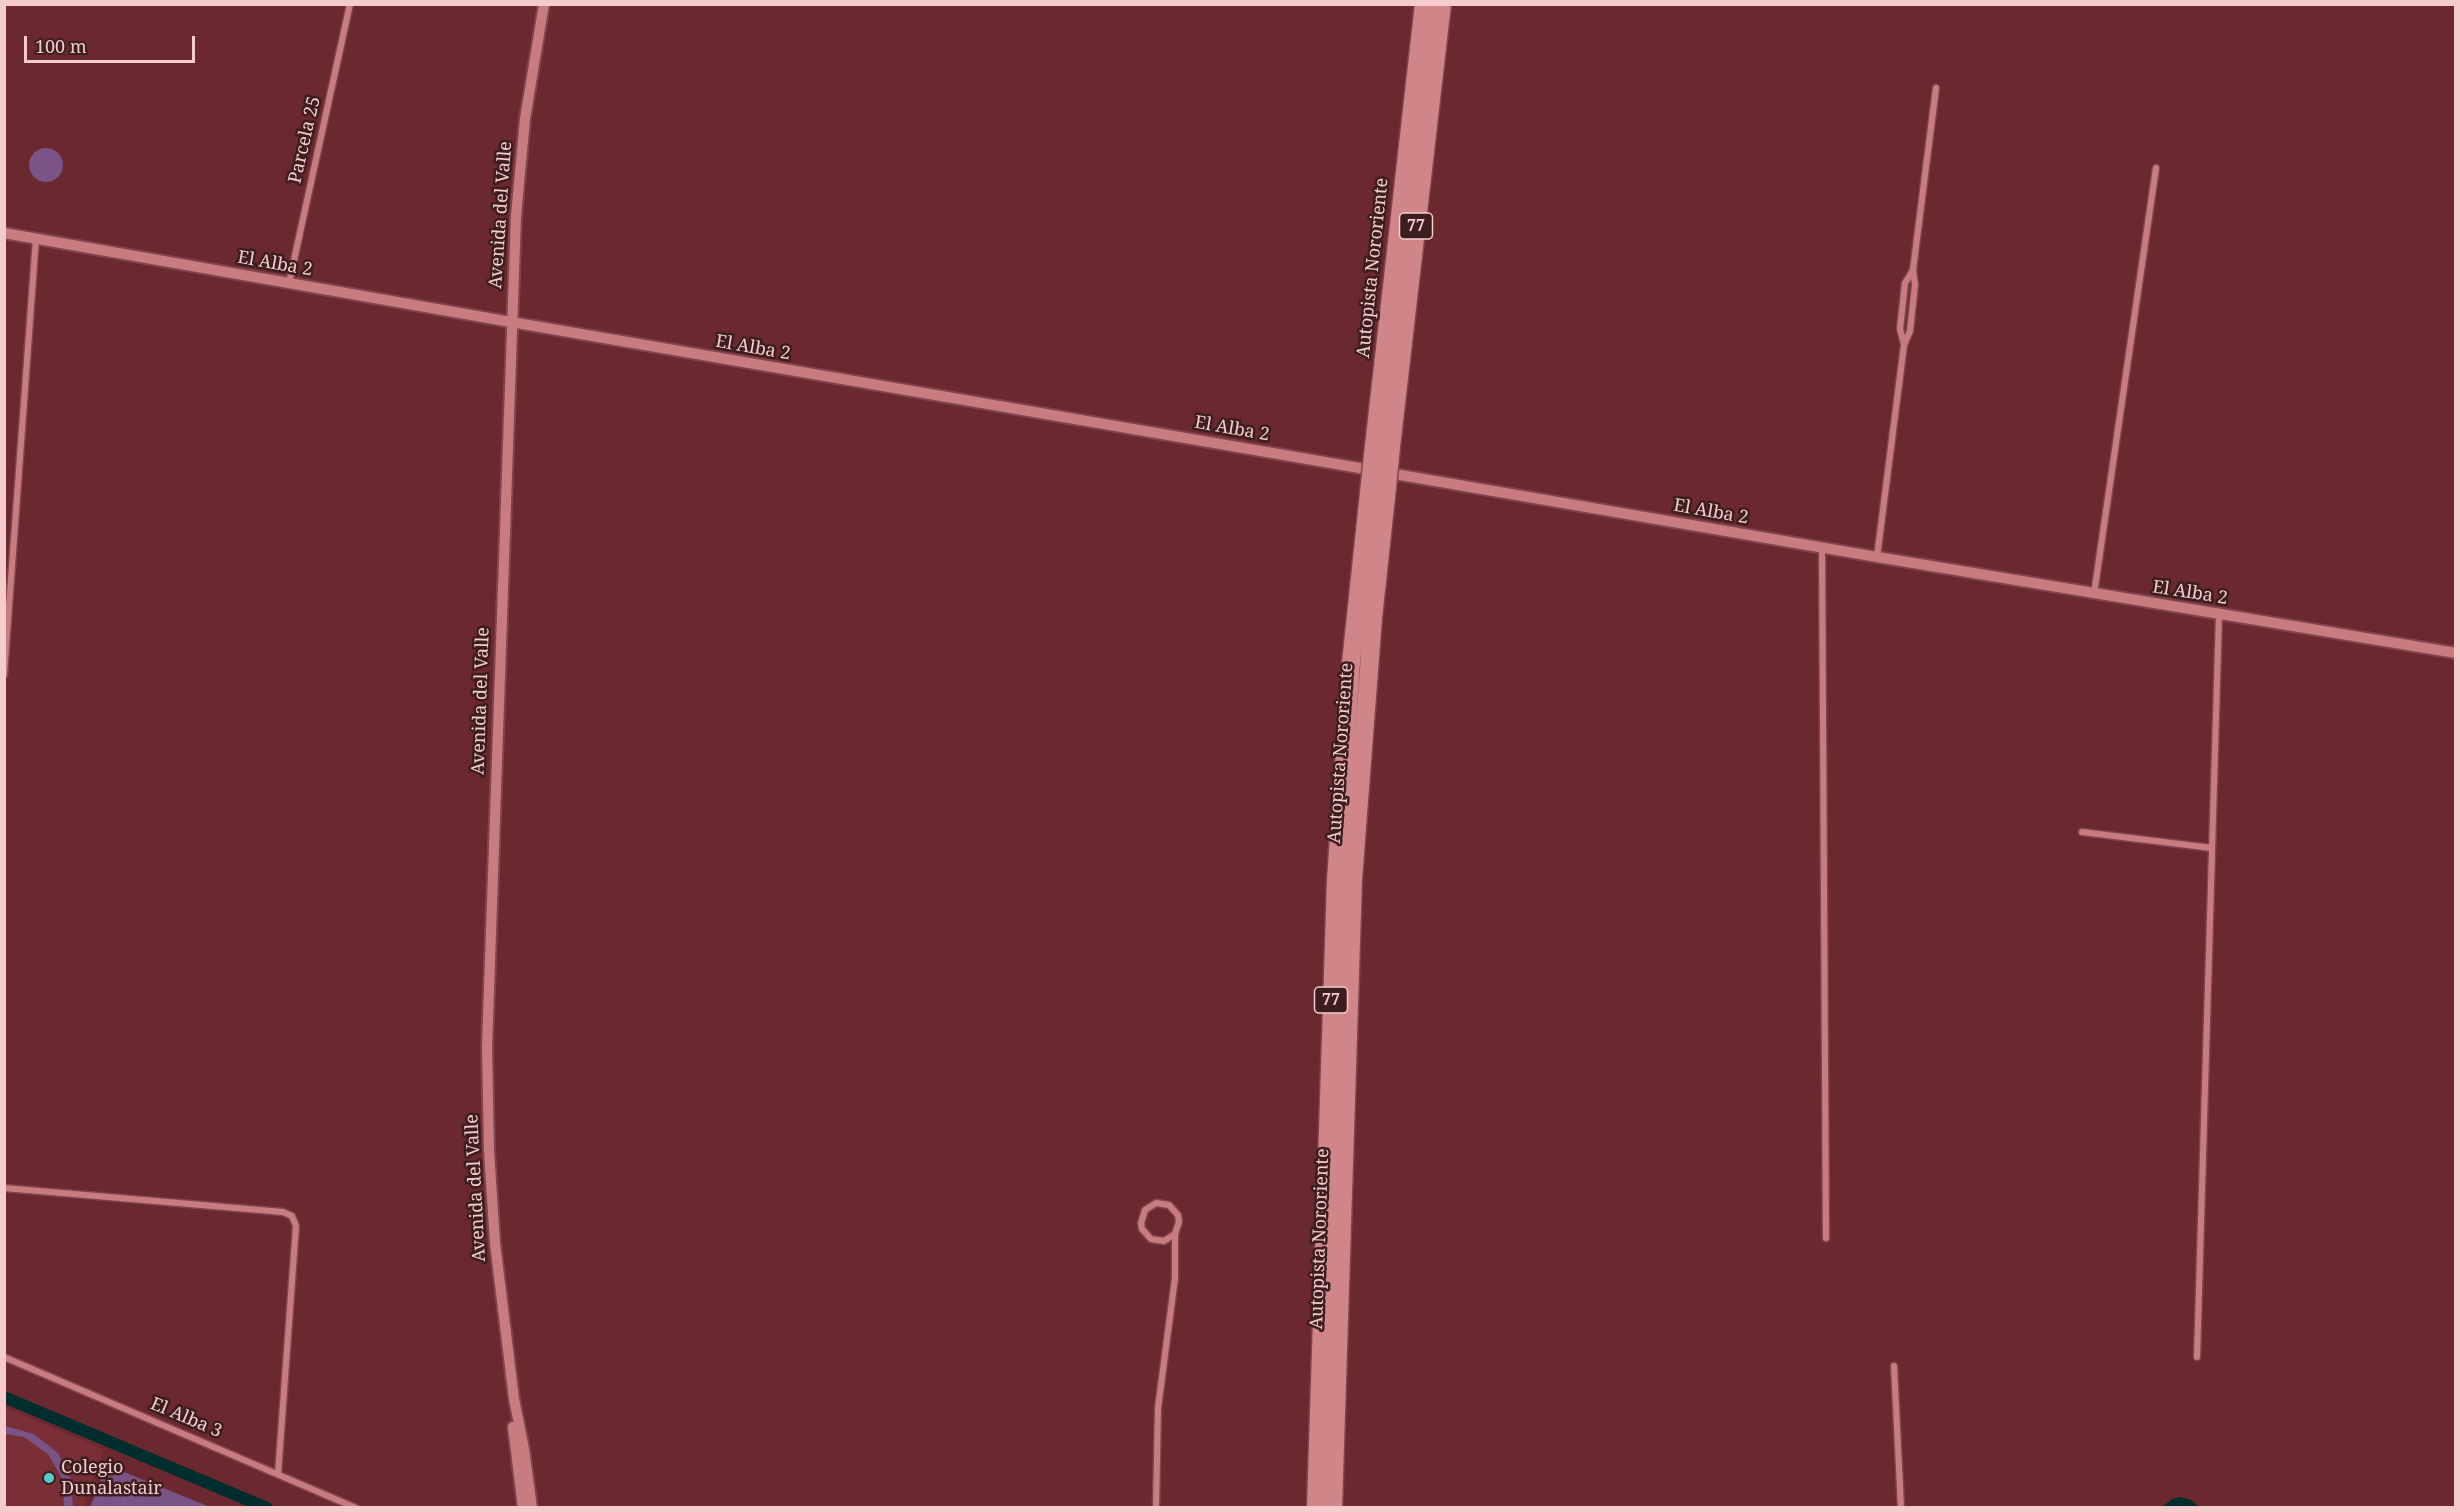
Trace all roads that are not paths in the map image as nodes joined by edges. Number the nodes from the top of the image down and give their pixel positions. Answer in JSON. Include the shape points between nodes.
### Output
{"nodes":[{"id":1,"x":350,"y":4,"type":"edge"},
{"id":2,"x":544,"y":4,"type":"edge"},
{"id":3,"x":1424,"y":4,"type":"edge"},
{"id":4,"x":1442,"y":4,"type":"edge"},
{"id":5,"x":1936,"y":88,"type":"dead end"},
{"id":6,"x":2156,"y":168,"type":"dead end"},
{"id":7,"x":4,"y":232,"type":"edge"},
{"id":8,"x":36,"y":238,"type":"junction"},
{"id":9,"x":1913,"y":270,"type":"junction"},
{"id":10,"x":289,"y":283,"type":"junction"},
{"id":11,"x":511,"y":322,"type":"junction"},
{"id":12,"x":1904,"y":345,"type":"junction"},
{"id":13,"x":1382,"y":447,"type":"junction"},
{"id":14,"x":1377,"y":495,"type":"junction"},
{"id":15,"x":1822,"y":547,"type":"junction"},
{"id":16,"x":1877,"y":557,"type":"junction"},
{"id":17,"x":2094,"y":594,"type":"junction"},
{"id":18,"x":2219,"y":615,"type":"junction"},
{"id":19,"x":2456,"y":653,"type":"edge"},
{"id":20,"x":4,"y":675,"type":"edge"},
{"id":21,"x":2082,"y":832,"type":"dead end"},
{"id":22,"x":2212,"y":848,"type":"junction"},
{"id":23,"x":4,"y":1188,"type":"edge"},
{"id":24,"x":1175,"y":1234,"type":"junction"},
{"id":25,"x":1826,"y":1238,"type":"dead end"},
{"id":26,"x":4,"y":1357,"type":"edge"},
{"id":27,"x":2196,"y":1358,"type":"dead end"},
{"id":28,"x":1894,"y":1366,"type":"dead end"},
{"id":29,"x":514,"y":1399,"type":"junction"},
{"id":30,"x":278,"y":1474,"type":"junction"},
{"id":31,"x":356,"y":1508,"type":"edge"},
{"id":32,"x":523,"y":1508,"type":"edge"},
{"id":33,"x":532,"y":1508,"type":"edge"},
{"id":34,"x":1156,"y":1508,"type":"edge"},
{"id":35,"x":1316,"y":1508,"type":"edge"},
{"id":36,"x":1333,"y":1508,"type":"edge"},
{"id":37,"x":1901,"y":1508,"type":"edge"}],
"edges":[{"from":1,"to":10,"type":"street","name":"Parcela 25"},
{"from":2,"to":11,"type":"street","name":"Avenida del Valle","via":[[525,119]]},
{"from":3,"to":13,"type":"highway","name":"Autopista Nororiente","number":"77"},
{"from":4,"to":13,"type":"highway","name":"Autopista Nororiente","number":"77"},
{"from":5,"to":9,"type":"street"},
{"from":6,"to":17,"type":"street"},
{"from":7,"to":8,"type":"street","name":"El Alba 2"},
{"from":8,"to":10,"type":"street","name":"El Alba 2"},
{"from":8,"to":20,"type":"street"},
{"from":9,"to":12,"type":"street","via":[[1916,285],[1910,331]]},
{"from":9,"to":12,"type":"street","via":[[1905,283],[1900,328]]},
{"from":10,"to":11,"type":"street","name":"El Alba 2"},
{"from":11,"to":15,"type":"street","name":"El Alba 2"},
{"from":11,"to":29,"type":"street","name":"Avenida del Valle","via":[[487,1078],[495,1243]]},
{"from":12,"to":16,"type":"street"},
{"from":13,"to":14,"type":"highway","name":"Autopista Nororiente","number":"77","bridge":true},
{"from":14,"to":35,"type":"highway","name":"Autopista Nororiente","number":"77","via":[[1351,663],[1336,880]]},
{"from":14,"to":36,"type":"highway","name":"Autopista Nororiente","number":"77","via":[[1353,890]]},
{"from":15,"to":16,"type":"street","name":"El Alba 2"},
{"from":15,"to":25,"type":"street"},
{"from":16,"to":17,"type":"street","name":"El Alba 2"},
{"from":17,"to":18,"type":"street","name":"El Alba 2"},
{"from":18,"to":19,"type":"street","name":"El Alba 2"},
{"from":18,"to":22,"type":"street"},
{"from":21,"to":22,"type":"street"},
{"from":22,"to":27,"type":"street"},
{"from":23,"to":30,"type":"street","via":[[283,1212],[292,1216],[296,1226]]},
{"from":24,"to":24,"type":"street","via":[[1178,1215],[1169,1205],[1156,1203],[1145,1210],[1142,1229],[1151,1239],[1164,1241]]},
{"from":24,"to":34,"type":"street","via":[[1175,1278],[1158,1408]]},
{"from":26,"to":30,"type":"street","name":"El Alba 3"},
{"from":28,"to":37,"type":"street"},
{"from":29,"to":32,"type":"street","name":"Avenida del Valle","via":[[512,1416]]},
{"from":29,"to":33,"type":"street","name":"Avenida del Valle"},
{"from":30,"to":31,"type":"street","name":"El Alba 3"}]}
